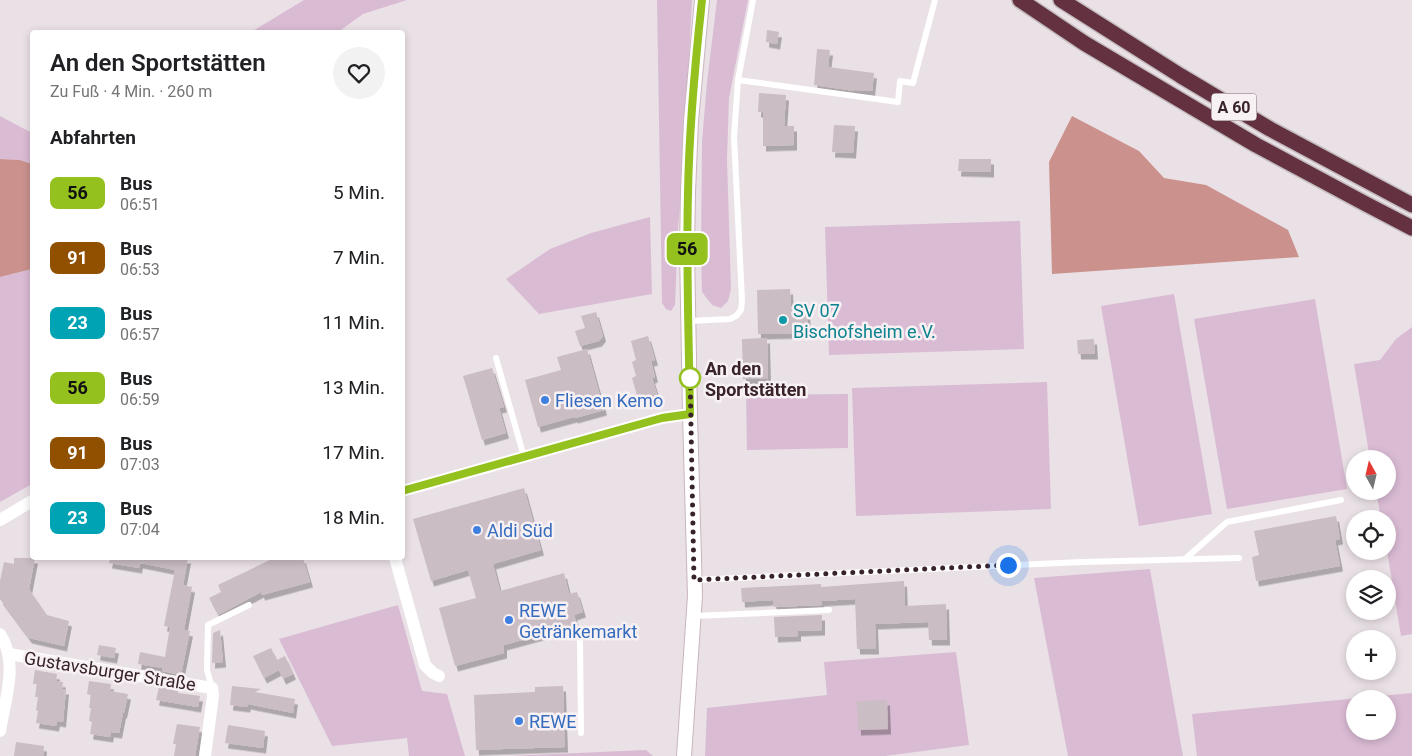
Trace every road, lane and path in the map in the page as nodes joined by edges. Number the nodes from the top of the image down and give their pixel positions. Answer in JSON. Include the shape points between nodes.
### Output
{"nodes":[{"id":1,"x":702,"y":0,"type":"edge"},
{"id":2,"x":754,"y":0,"type":"edge"},
{"id":3,"x":935,"y":0,"type":"edge"},
{"id":4,"x":1020,"y":0,"type":"edge"},
{"id":5,"x":1061,"y":0,"type":"edge"},
{"id":6,"x":738,"y":80,"type":"junction"},
{"id":7,"x":1412,"y":205,"type":"edge"},
{"id":8,"x":1412,"y":228,"type":"edge"},
{"id":9,"x":689,"y":321,"type":"junction"},
{"id":10,"x":496,"y":358,"type":"dead end"},
{"id":11,"x":690,"y":414,"type":"junction"},
{"id":12,"x":524,"y":456,"type":"junction"},
{"id":13,"x":405,"y":490,"type":"edge"},
{"id":14,"x":1341,"y":500,"type":"dead end"},
{"id":15,"x":30,"y":502,"type":"edge"},
{"id":16,"x":0,"y":520,"type":"edge"},
{"id":17,"x":1240,"y":558,"type":"dead end"},
{"id":18,"x":1185,"y":559,"type":"junction"},
{"id":19,"x":396,"y":560,"type":"edge"},
{"id":20,"x":694,"y":580,"type":"junction"},
{"id":21,"x":248,"y":605,"type":"dead end"},
{"id":22,"x":828,"y":610,"type":"dead end"},
{"id":23,"x":694,"y":616,"type":"junction"},
{"id":24,"x":0,"y":634,"type":"edge"},
{"id":25,"x":580,"y":639,"type":"dead end"},
{"id":26,"x":9,"y":654,"type":"junction"},
{"id":27,"x":439,"y":676,"type":"dead end"},
{"id":28,"x":212,"y":688,"type":"junction"},
{"id":29,"x":0,"y":731,"type":"edge"},
{"id":30,"x":581,"y":733,"type":"dead end"},
{"id":31,"x":204,"y":756,"type":"edge"},
{"id":32,"x":684,"y":756,"type":"edge"}],
"edges":[{"from":1,"to":9,"type":"main road","via":[[688,192]]},
{"from":2,"to":6,"type":"lane"},
{"from":3,"to":6,"type":"lane","via":[[913,83],[900,81],[898,102]]},
{"from":4,"to":8,"type":"highway","number":"A 60","via":[[1084,43],[1256,145]]},
{"from":5,"to":7,"type":"highway","number":"A 60","via":[[1262,124]]},
{"from":6,"to":9,"type":"lane","via":[[734,136],[741,310],[730,319]]},
{"from":9,"to":11,"type":"main road"},
{"from":10,"to":12,"type":"lane"},
{"from":11,"to":12,"type":"street","via":[[662,418]]},
{"from":11,"to":20,"type":"main road"},
{"from":12,"to":13,"type":"street"},
{"from":14,"to":18,"type":"lane","via":[[1227,522]]},
{"from":15,"to":16,"type":"street"},
{"from":17,"to":18,"type":"lane"},
{"from":18,"to":20,"type":"lane"},
{"from":19,"to":27,"type":"street","via":[[425,665]]},
{"from":20,"to":23,"type":"main road"},
{"from":21,"to":28,"type":"lane","via":[[208,625],[206,670]]},
{"from":22,"to":23,"type":"lane"},
{"from":23,"to":32,"type":"main road"},
{"from":24,"to":26,"type":"street","name":"Gustavsburger Straße"},
{"from":25,"to":30,"type":"lane"},
{"from":26,"to":28,"type":"street","name":"Gustavsburger Straße"},
{"from":26,"to":29,"type":"street","name":"Gustavsburger Straße","via":[[11,667]]},
{"from":28,"to":31,"type":"street"}]}
